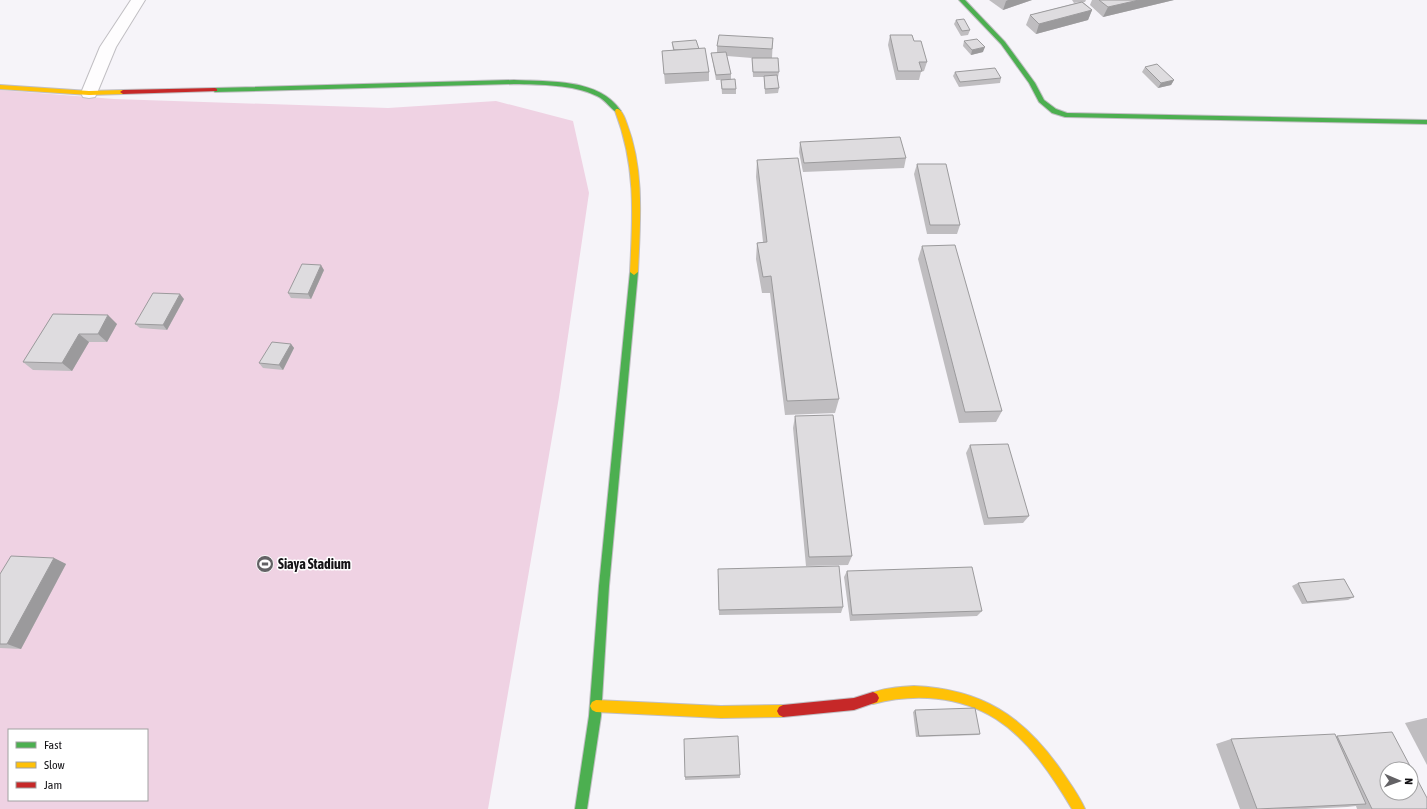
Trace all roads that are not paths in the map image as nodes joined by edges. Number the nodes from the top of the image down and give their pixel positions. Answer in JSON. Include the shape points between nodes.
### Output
{"nodes":[{"id":1,"x":138,"y":0,"type":"edge"},
{"id":2,"x":962,"y":0,"type":"edge"},
{"id":3,"x":0,"y":87,"type":"edge"},
{"id":4,"x":89,"y":93,"type":"junction"},
{"id":5,"x":1427,"y":122,"type":"edge"},
{"id":6,"x":596,"y":706,"type":"junction"},
{"id":7,"x":581,"y":809,"type":"edge"},
{"id":8,"x":1079,"y":809,"type":"edge"}],
"edges":[{"from":1,"to":4,"type":"street","via":[[108,47]]},
{"from":2,"to":5,"type":"street","via":[[1007,48],[1032,83],[1041,101],[1054,111],[1067,115]]},
{"from":3,"to":4,"type":"street"},
{"from":4,"to":6,"type":"street","via":[[514,82],[568,87],[597,93],[614,104],[624,120],[632,148],[635,254],[601,619]]},
{"from":6,"to":7,"type":"street"},
{"from":6,"to":8,"type":"street","via":[[776,712],[854,704],[886,694],[931,691],[966,698],[1001,715],[1026,738],[1062,780]]}]}
